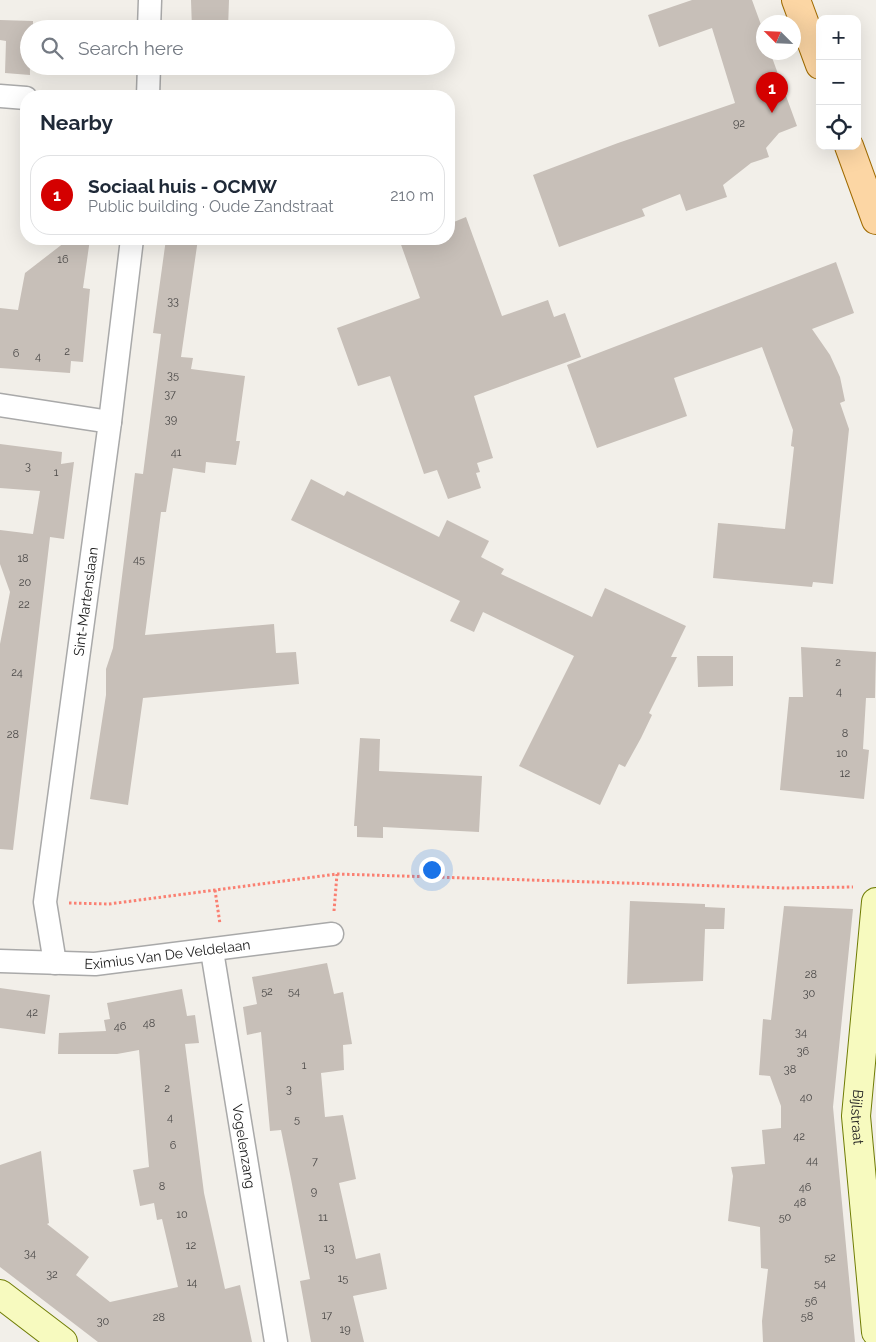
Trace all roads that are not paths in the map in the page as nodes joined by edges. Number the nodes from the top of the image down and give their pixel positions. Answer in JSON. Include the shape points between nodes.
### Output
{"nodes":[{"id":1,"x":150,"y":0,"type":"edge"},
{"id":2,"x":796,"y":0,"type":"edge"},
{"id":3,"x":149,"y":20,"type":"edge"},
{"id":4,"x":818,"y":60,"type":"edge"},
{"id":5,"x":149,"y":75,"type":"edge"},
{"id":6,"x":148,"y":90,"type":"edge"},
{"id":7,"x":0,"y":96,"type":"edge"},
{"id":8,"x":20,"y":98,"type":"edge"},
{"id":9,"x":850,"y":150,"type":"edge"},
{"id":10,"x":876,"y":220,"type":"edge"},
{"id":11,"x":131,"y":245,"type":"edge"},
{"id":12,"x":0,"y":406,"type":"edge"},
{"id":13,"x":110,"y":422,"type":"junction"},
{"id":14,"x":867,"y":894,"type":"edge"},
{"id":15,"x":332,"y":934,"type":"road end"},
{"id":16,"x":218,"y":950,"type":"junction"},
{"id":17,"x":0,"y":961,"type":"edge"},
{"id":18,"x":55,"y":963,"type":"junction"},
{"id":19,"x":0,"y":1294,"type":"edge"},
{"id":20,"x":876,"y":1332,"type":"edge"},
{"id":21,"x":63,"y":1342,"type":"edge"},
{"id":22,"x":276,"y":1342,"type":"edge"}],
"edges":[{"from":1,"to":3,"type":"street"},
{"from":2,"to":4,"type":"main road"},
{"from":5,"to":6,"type":"street"},
{"from":7,"to":8,"type":"street"},
{"from":9,"to":10,"type":"main road"},
{"from":11,"to":13,"type":"street","name":"Sint-Martenslaan"},
{"from":12,"to":13,"type":"street"},
{"from":13,"to":18,"type":"street","name":"Sint-Martenslaan","via":[[45,902]]},
{"from":14,"to":20,"type":"street","name":"Bijlstraat","via":[[856,1116]]},
{"from":15,"to":16,"type":"street","name":"Eximius Van De Veldelaan"},
{"from":16,"to":18,"type":"street","name":"Eximius Van De Veldelaan","via":[[95,964]]},
{"from":16,"to":22,"type":"street","name":"Vogelenzang"},
{"from":17,"to":18,"type":"street","name":"Eximius Van De Veldelaan"},
{"from":19,"to":21,"type":"street"}]}
